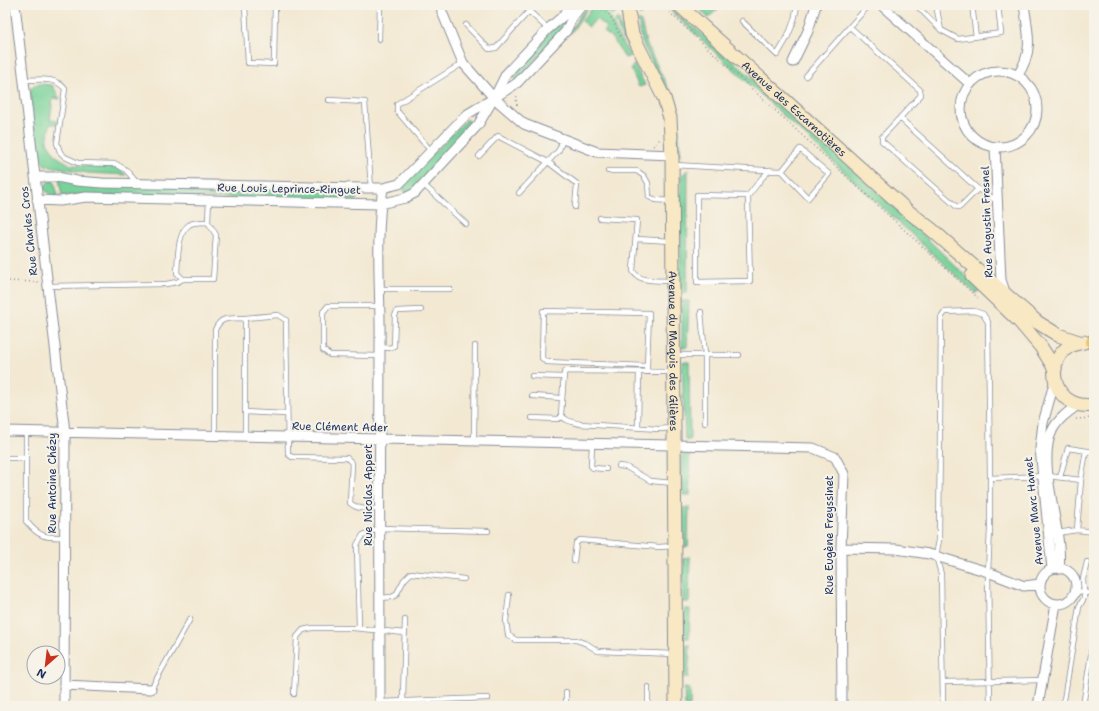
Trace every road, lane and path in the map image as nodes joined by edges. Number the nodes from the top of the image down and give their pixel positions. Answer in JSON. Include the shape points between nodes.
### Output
{"nodes":[{"id":1,"x":15,"y":5,"type":"edge"},
{"id":2,"x":245,"y":5,"type":"edge"},
{"id":3,"x":275,"y":5,"type":"edge"},
{"id":4,"x":380,"y":5,"type":"edge"},
{"id":5,"x":441,"y":5,"type":"edge"},
{"id":6,"x":533,"y":5,"type":"edge"},
{"id":7,"x":572,"y":5,"type":"edge"},
{"id":8,"x":627,"y":5,"type":"edge"},
{"id":9,"x":666,"y":5,"type":"edge"},
{"id":10,"x":679,"y":5,"type":"edge"},
{"id":11,"x":797,"y":5,"type":"edge"},
{"id":12,"x":816,"y":5,"type":"edge"},
{"id":13,"x":869,"y":5,"type":"edge"},
{"id":14,"x":916,"y":5,"type":"edge"},
{"id":15,"x":936,"y":5,"type":"edge"},
{"id":16,"x":972,"y":5,"type":"edge"},
{"id":17,"x":998,"y":5,"type":"edge"},
{"id":18,"x":1024,"y":5,"type":"edge"},
{"id":19,"x":885,"y":6,"type":"edge"},
{"id":20,"x":585,"y":8,"type":"edge"},
{"id":21,"x":530,"y":11,"type":"junction"},
{"id":22,"x":742,"y":21,"type":"dead end"},
{"id":23,"x":466,"y":24,"type":"dead end"},
{"id":24,"x":850,"y":27,"type":"junction"},
{"id":25,"x":548,"y":29,"type":"junction"},
{"id":26,"x":941,"y":30,"type":"junction"},
{"id":27,"x":976,"y":37,"type":"junction"},
{"id":28,"x":379,"y":39,"type":"dead end"},
{"id":29,"x":624,"y":43,"type":"dead end"},
{"id":30,"x":793,"y":62,"type":"dead end"},
{"id":31,"x":464,"y":63,"type":"junction"},
{"id":32,"x":1018,"y":75,"type":"junction"},
{"id":33,"x":806,"y":76,"type":"dead end"},
{"id":34,"x":24,"y":80,"type":"junction"},
{"id":35,"x":970,"y":84,"type":"junction"},
{"id":36,"x":519,"y":92,"type":"dead end"},
{"id":37,"x":494,"y":98,"type":"junction"},
{"id":38,"x":329,"y":100,"type":"dead end"},
{"id":39,"x":519,"y":111,"type":"dead end"},
{"id":40,"x":900,"y":118,"type":"junction"},
{"id":41,"x":661,"y":134,"type":"dead end"},
{"id":42,"x":563,"y":139,"type":"junction"},
{"id":43,"x":653,"y":146,"type":"dead end"},
{"id":44,"x":995,"y":147,"type":"junction"},
{"id":45,"x":431,"y":151,"type":"junction"},
{"id":46,"x":479,"y":156,"type":"dead end"},
{"id":47,"x":672,"y":160,"type":"junction"},
{"id":48,"x":548,"y":162,"type":"junction"},
{"id":49,"x":770,"y":170,"type":"junction"},
{"id":50,"x":608,"y":171,"type":"dead end"},
{"id":51,"x":782,"y":171,"type":"junction"},
{"id":52,"x":35,"y":177,"type":"junction"},
{"id":53,"x":137,"y":183,"type":"junction"},
{"id":54,"x":422,"y":184,"type":"junction"},
{"id":55,"x":371,"y":188,"type":"junction"},
{"id":56,"x":383,"y":188,"type":"junction"},
{"id":57,"x":978,"y":189,"type":"junction"},
{"id":58,"x":519,"y":193,"type":"dead end"},
{"id":59,"x":748,"y":196,"type":"junction"},
{"id":60,"x":209,"y":199,"type":"junction"},
{"id":61,"x":37,"y":200,"type":"junction"},
{"id":62,"x":673,"y":201,"type":"junction"},
{"id":63,"x":998,"y":202,"type":"junction"},
{"id":64,"x":380,"y":204,"type":"junction"},
{"id":65,"x":575,"y":208,"type":"dead end"},
{"id":66,"x":909,"y":212,"type":"junction"},
{"id":67,"x":600,"y":218,"type":"dead end"},
{"id":68,"x":208,"y":222,"type":"junction"},
{"id":69,"x":466,"y":224,"type":"dead end"},
{"id":70,"x":636,"y":239,"type":"junction"},
{"id":71,"x":673,"y":241,"type":"junction"},
{"id":72,"x":183,"y":279,"type":"junction"},
{"id":73,"x":5,"y":281,"type":"edge"},
{"id":74,"x":673,"y":281,"type":"junction"},
{"id":75,"x":47,"y":284,"type":"junction"},
{"id":76,"x":380,"y":289,"type":"junction"},
{"id":77,"x":450,"y":289,"type":"dead end"},
{"id":78,"x":1006,"y":295,"type":"junction"},
{"id":79,"x":979,"y":299,"type":"dead end"},
{"id":80,"x":381,"y":306,"type":"junction"},
{"id":81,"x":421,"y":310,"type":"dead end"},
{"id":82,"x":701,"y":312,"type":"dead end"},
{"id":83,"x":245,"y":318,"type":"junction"},
{"id":84,"x":1090,"y":342,"type":"edge"},
{"id":85,"x":475,"y":346,"type":"dead end"},
{"id":86,"x":380,"y":352,"type":"junction"},
{"id":87,"x":705,"y":355,"type":"junction"},
{"id":88,"x":739,"y":355,"type":"dead end"},
{"id":89,"x":674,"y":356,"type":"junction"},
{"id":90,"x":647,"y":366,"type":"junction"},
{"id":91,"x":639,"y":372,"type":"junction"},
{"id":92,"x":647,"y":372,"type":"junction"},
{"id":93,"x":674,"y":372,"type":"junction"},
{"id":94,"x":1055,"y":374,"type":"junction"},
{"id":95,"x":532,"y":376,"type":"dead end"},
{"id":96,"x":564,"y":377,"type":"junction"},
{"id":97,"x":532,"y":396,"type":"dead end"},
{"id":98,"x":562,"y":398,"type":"junction"},
{"id":99,"x":1078,"y":405,"type":"junction"},
{"id":100,"x":1094,"y":405,"type":"edge"},
{"id":101,"x":245,"y":412,"type":"junction"},
{"id":102,"x":286,"y":414,"type":"junction"},
{"id":103,"x":1065,"y":415,"type":"junction"},
{"id":104,"x":562,"y":417,"type":"junction"},
{"id":105,"x":532,"y":418,"type":"dead end"},
{"id":106,"x":1094,"y":418,"type":"edge"},
{"id":107,"x":705,"y":423,"type":"dead end"},
{"id":108,"x":638,"y":427,"type":"junction"},
{"id":109,"x":674,"y":428,"type":"junction"},
{"id":110,"x":5,"y":431,"type":"edge"},
{"id":111,"x":26,"y":431,"type":"junction"},
{"id":112,"x":65,"y":432,"type":"junction"},
{"id":113,"x":215,"y":436,"type":"junction"},
{"id":114,"x":245,"y":436,"type":"junction"},
{"id":115,"x":287,"y":438,"type":"junction"},
{"id":116,"x":379,"y":439,"type":"junction"},
{"id":117,"x":474,"y":442,"type":"junction"},
{"id":118,"x":592,"y":444,"type":"junction"},
{"id":119,"x":674,"y":446,"type":"junction"},
{"id":120,"x":1086,"y":451,"type":"junction"},
{"id":121,"x":1094,"y":452,"type":"edge"},
{"id":122,"x":5,"y":458,"type":"edge"},
{"id":123,"x":26,"y":458,"type":"junction"},
{"id":124,"x":619,"y":466,"type":"dead end"},
{"id":125,"x":606,"y":469,"type":"dead end"},
{"id":126,"x":1045,"y":476,"type":"junction"},
{"id":127,"x":1060,"y":477,"type":"junction"},
{"id":128,"x":990,"y":478,"type":"junction"},
{"id":129,"x":1081,"y":480,"type":"junction"},
{"id":130,"x":675,"y":484,"type":"junction"},
{"id":131,"x":380,"y":509,"type":"junction"},
{"id":132,"x":380,"y":528,"type":"junction"},
{"id":133,"x":1077,"y":530,"type":"junction"},
{"id":134,"x":488,"y":531,"type":"dead end"},
{"id":135,"x":1094,"y":532,"type":"edge"},
{"id":136,"x":1053,"y":534,"type":"junction"},
{"id":137,"x":65,"y":537,"type":"junction"},
{"id":138,"x":675,"y":546,"type":"junction"},
{"id":139,"x":841,"y":548,"type":"junction"},
{"id":140,"x":936,"y":556,"type":"junction"},
{"id":141,"x":574,"y":561,"type":"dead end"},
{"id":142,"x":1086,"y":562,"type":"dead end"},
{"id":143,"x":1056,"y":569,"type":"junction"},
{"id":144,"x":988,"y":572,"type":"junction"},
{"id":145,"x":464,"y":579,"type":"dead end"},
{"id":146,"x":1040,"y":584,"type":"junction"},
{"id":147,"x":1080,"y":592,"type":"junction"},
{"id":148,"x":1094,"y":594,"type":"edge"},
{"id":149,"x":509,"y":595,"type":"dead end"},
{"id":150,"x":380,"y":598,"type":"junction"},
{"id":151,"x":1056,"y":604,"type":"junction"},
{"id":152,"x":190,"y":619,"type":"dead end"},
{"id":153,"x":405,"y":620,"type":"dead end"},
{"id":154,"x":359,"y":628,"type":"junction"},
{"id":155,"x":380,"y":630,"type":"junction"},
{"id":156,"x":404,"y":633,"type":"junction"},
{"id":157,"x":1094,"y":635,"type":"edge"},
{"id":158,"x":64,"y":645,"type":"edge"},
{"id":159,"x":676,"y":654,"type":"junction"},
{"id":160,"x":1043,"y":680,"type":"junction"},
{"id":161,"x":990,"y":681,"type":"junction"},
{"id":162,"x":943,"y":682,"type":"junction"},
{"id":163,"x":64,"y":685,"type":"joint"},
{"id":164,"x":648,"y":686,"type":"dead end"},
{"id":165,"x":151,"y":689,"type":"joint"},
{"id":166,"x":566,"y":692,"type":"dead end"},
{"id":167,"x":294,"y":694,"type":"dead end"},
{"id":168,"x":488,"y":698,"type":"dead end"},
{"id":169,"x":403,"y":701,"type":"junction"},
{"id":170,"x":380,"y":704,"type":"edge"},
{"id":171,"x":64,"y":706,"type":"edge"},
{"id":172,"x":405,"y":706,"type":"edge"},
{"id":173,"x":566,"y":706,"type":"edge"},
{"id":174,"x":648,"y":706,"type":"edge"},
{"id":175,"x":676,"y":706,"type":"edge"},
{"id":176,"x":842,"y":706,"type":"edge"},
{"id":177,"x":943,"y":706,"type":"edge"},
{"id":178,"x":990,"y":706,"type":"edge"},
{"id":179,"x":1038,"y":706,"type":"edge"},
{"id":180,"x":1063,"y":706,"type":"edge"},
{"id":181,"x":1083,"y":706,"type":"edge"}],
"edges":[{"from":1,"to":34,"type":"street","name":"Rue Charles Cros"},
{"from":2,"to":3,"type":"lane","via":[[248,63],[274,64]]},
{"from":4,"to":28,"type":"lane"},
{"from":5,"to":31,"type":"street"},
{"from":6,"to":21,"type":"lane"},
{"from":7,"to":25,"type":"street","name":"Rue Louis Leprince-Ringuet"},
{"from":8,"to":47,"type":"main road","name":"Avenue du Maquis des Glières","via":[[632,34],[668,111]]},
{"from":9,"to":79,"type":"path","via":[[670,13]]},
{"from":10,"to":66,"type":"main road","name":"Avenue des Escarnotières"},
{"from":11,"to":22,"type":"lane","via":[[786,42],[777,55]]},
{"from":12,"to":30,"type":"street"},
{"from":13,"to":24,"type":"lane"},
{"from":14,"to":26,"type":"lane"},
{"from":15,"to":26,"type":"lane"},
{"from":16,"to":27,"type":"lane"},
{"from":17,"to":27,"type":"lane","via":[[1001,33]]},
{"from":18,"to":32,"type":"street","via":[[1029,50]]},
{"from":19,"to":35,"type":"street"},
{"from":20,"to":29,"type":"path","via":[[600,8],[613,18]]},
{"from":20,"to":37,"type":"street","name":"Rue Louis Leprince-Ringuet","via":[[572,18],[566,31],[517,83]]},
{"from":21,"to":23,"type":"lane","via":[[496,48],[489,49]]},
{"from":21,"to":25,"type":"lane"},
{"from":24,"to":33,"type":"lane"},
{"from":24,"to":40,"type":"lane","via":[[920,90],[921,95]]},
{"from":25,"to":37,"type":"street","name":"Rue Louis Leprince-Ringuet","via":[[506,74]]},
{"from":26,"to":27,"type":"lane","via":[[958,39]]},
{"from":31,"to":37,"type":"street"},
{"from":31,"to":45,"type":"lane","via":[[397,104],[397,111]]},
{"from":32,"to":35,"type":"street","via":[[992,71],[980,75]]},
{"from":32,"to":44,"type":"street","via":[[1035,95],[1036,118],[1027,135],[1019,142]]},
{"from":34,"to":52,"type":"street","name":"Rue Charles Cros"},
{"from":34,"to":53,"type":"lane","via":[[55,81],[65,89],[57,143],[65,157],[78,163],[116,164],[126,170]]},
{"from":35,"to":44,"type":"street","via":[[963,94],[960,105],[961,117],[973,137]]},
{"from":36,"to":39,"type":"path","via":[[516,98]]},
{"from":37,"to":42,"type":"street","via":[[524,124]]},
{"from":37,"to":45,"type":"street","name":"Rue Louis Leprince-Ringuet","via":[[466,115]]},
{"from":37,"to":54,"type":"street","name":"Rue Louis Leprince-Ringuet","via":[[478,125]]},
{"from":38,"to":55,"type":"lane","via":[[365,102]]},
{"from":40,"to":57,"type":"lane"},
{"from":40,"to":57,"type":"lane","via":[[882,141],[957,207]]},
{"from":41,"to":43,"type":"path"},
{"from":42,"to":47,"type":"street","via":[[597,152]]},
{"from":42,"to":48,"type":"lane","via":[[559,150]]},
{"from":44,"to":63,"type":"street","name":"Rue Augustin Fresnel"},
{"from":45,"to":56,"type":"street","name":"Rue Louis Leprince-Ringuet","via":[[399,184]]},
{"from":46,"to":48,"type":"lane","via":[[498,136]]},
{"from":47,"to":49,"type":"lane"},
{"from":47,"to":62,"type":"main road","name":"Avenue du Maquis des Glières"},
{"from":48,"to":58,"type":"lane"},
{"from":48,"to":65,"type":"lane","via":[[577,184]]},
{"from":49,"to":51,"type":"lane"},
{"from":49,"to":59,"type":"lane"},
{"from":50,"to":62,"type":"lane","via":[[637,171],[648,183],[649,196],[656,200]]},
{"from":51,"to":51,"type":"lane","via":[[800,149],[829,174],[808,198]]},
{"from":52,"to":53,"type":"street","name":"Rue Louis Leprince-Ringuet"},
{"from":52,"to":61,"type":"street","name":"Rue Charles Cros"},
{"from":53,"to":55,"type":"street","name":"Rue Louis Leprince-Ringuet"},
{"from":54,"to":64,"type":"street","name":"Rue Louis Leprince-Ringuet","via":[[415,193],[405,198]]},
{"from":54,"to":69,"type":"lane"},
{"from":55,"to":56,"type":"street","name":"Rue Louis Leprince-Ringuet"},
{"from":56,"to":64,"type":"street","name":"Rue Nicolas Appert"},
{"from":57,"to":63,"type":"lane"},
{"from":59,"to":59,"type":"lane","via":[[697,195],[697,282],[750,282]]},
{"from":60,"to":61,"type":"street","name":"Rue Louis Leprince-Ringuet","via":[[86,197]]},
{"from":60,"to":64,"type":"street","name":"Rue Louis Leprince-Ringuet"},
{"from":60,"to":68,"type":"lane"},
{"from":61,"to":75,"type":"street","name":"Rue Charles Cros"},
{"from":62,"to":71,"type":"main road","name":"Avenue du Maquis des Glières"},
{"from":63,"to":78,"type":"street","name":"Rue Augustin Fresnel","via":[[1000,280]]},
{"from":64,"to":76,"type":"street","name":"Rue Nicolas Appert"},
{"from":66,"to":78,"type":"main road","name":"Avenue des Escarnotières"},
{"from":66,"to":94,"type":"main road","name":"Avenue des Escarnotières","via":[[933,240],[1019,321],[1041,347]]},
{"from":67,"to":70,"type":"lane","via":[[637,220]]},
{"from":68,"to":72,"type":"lane","via":[[188,225],[180,238],[177,273]]},
{"from":68,"to":72,"type":"lane","via":[[216,235],[213,279]]},
{"from":70,"to":71,"type":"lane"},
{"from":70,"to":74,"type":"lane","via":[[633,271],[635,276],[641,279]]},
{"from":71,"to":74,"type":"main road","name":"Avenue du Maquis des Glières"},
{"from":72,"to":75,"type":"lane","via":[[166,284]]},
{"from":73,"to":75,"type":"path"},
{"from":74,"to":89,"type":"main road","name":"Avenue du Maquis des Glières"},
{"from":75,"to":112,"type":"street","name":"Rue Antoine Chézy"},
{"from":76,"to":77,"type":"lane"},
{"from":76,"to":80,"type":"street","name":"Rue Nicolas Appert"},
{"from":78,"to":84,"type":"main road","name":"Avenue des Escarnotières","via":[[1037,322],[1058,335]]},
{"from":80,"to":86,"type":"street","name":"Rue Nicolas Appert"},
{"from":80,"to":86,"type":"lane","via":[[328,306],[323,312],[323,350],[330,354]]},
{"from":81,"to":86,"type":"lane","via":[[397,311],[394,346]]},
{"from":82,"to":87,"type":"lane"},
{"from":83,"to":101,"type":"lane"},
{"from":83,"to":102,"type":"lane","via":[[278,315],[286,320]]},
{"from":83,"to":113,"type":"lane","via":[[222,319],[215,330]]},
{"from":84,"to":94,"type":"main road","via":[[1070,346],[1063,352]]},
{"from":85,"to":117,"type":"lane"},
{"from":86,"to":116,"type":"street","name":"Rue Nicolas Appert"},
{"from":87,"to":88,"type":"lane"},
{"from":87,"to":89,"type":"lane"},
{"from":87,"to":107,"type":"lane"},
{"from":89,"to":93,"type":"main road","name":"Avenue du Maquis des Glières"},
{"from":90,"to":90,"type":"lane","via":[[649,313],[543,311],[542,358],[546,362]]},
{"from":90,"to":92,"type":"lane"},
{"from":91,"to":92,"type":"lane"},
{"from":91,"to":96,"type":"lane","via":[[565,371]]},
{"from":91,"to":108,"type":"lane"},
{"from":92,"to":93,"type":"lane"},
{"from":93,"to":109,"type":"main road","name":"Avenue du Maquis des Glières"},
{"from":94,"to":99,"type":"main road","name":"Avenue des Escarnotières","via":[[1058,388],[1063,395]]},
{"from":94,"to":126,"type":"street","name":"Avenue Marc Hamet","via":[[1043,423],[1040,448]]},
{"from":95,"to":96,"type":"lane"},
{"from":96,"to":98,"type":"lane"},
{"from":97,"to":98,"type":"lane"},
{"from":98,"to":104,"type":"lane"},
{"from":99,"to":100,"type":"main road"},
{"from":99,"to":103,"type":"street","name":"Avenue Marc Hamet"},
{"from":101,"to":102,"type":"lane"},
{"from":101,"to":114,"type":"lane"},
{"from":102,"to":115,"type":"lane"},
{"from":103,"to":106,"type":"path","via":[[1070,418]]},
{"from":103,"to":126,"type":"street","name":"Avenue Marc Hamet","via":[[1052,431],[1047,448]]},
{"from":104,"to":105,"type":"lane"},
{"from":104,"to":108,"type":"lane","via":[[580,424]]},
{"from":108,"to":109,"type":"lane"},
{"from":109,"to":119,"type":"main road","name":"Avenue du Maquis des Glières"},
{"from":110,"to":111,"type":"street","name":"Rue Clément Ader"},
{"from":111,"to":112,"type":"street","name":"Rue Clément Ader"},
{"from":111,"to":123,"type":"lane"},
{"from":112,"to":113,"type":"street","name":"Rue Clément Ader"},
{"from":112,"to":137,"type":"street","name":"Rue Antoine Chézy"},
{"from":113,"to":114,"type":"street","name":"Rue Clément Ader"},
{"from":114,"to":115,"type":"street","name":"Rue Clément Ader"},
{"from":115,"to":116,"type":"street","name":"Rue Clément Ader"},
{"from":115,"to":131,"type":"lane","via":[[288,454],[292,458],[347,458],[352,463],[350,502],[365,509]]},
{"from":116,"to":117,"type":"street","name":"Rue Clément Ader"},
{"from":116,"to":131,"type":"street","name":"Rue Nicolas Appert"},
{"from":117,"to":118,"type":"street","name":"Rue Clément Ader"},
{"from":118,"to":119,"type":"street","name":"Rue Clément Ader"},
{"from":118,"to":125,"type":"lane","via":[[591,466]]},
{"from":119,"to":130,"type":"main road","name":"Avenue du Maquis des Glières"},
{"from":119,"to":139,"type":"street","name":"Rue Eugène Freyssinet","via":[[813,448],[835,458],[844,474]]},
{"from":120,"to":121,"type":"lane"},
{"from":120,"to":127,"type":"lane","via":[[1068,448]]},
{"from":120,"to":129,"type":"lane"},
{"from":122,"to":123,"type":"lane"},
{"from":123,"to":137,"type":"lane","via":[[26,521],[42,536]]},
{"from":124,"to":130,"type":"lane","via":[[626,467],[651,481]]},
{"from":126,"to":127,"type":"lane"},
{"from":126,"to":128,"type":"lane"},
{"from":126,"to":136,"type":"street","name":"Avenue Marc Hamet"},
{"from":127,"to":129,"type":"lane"},
{"from":128,"to":140,"type":"lane","via":[[988,322],[983,314],[974,311],[944,312],[941,318],[939,540]]},
{"from":128,"to":144,"type":"lane"},
{"from":129,"to":133,"type":"lane"},
{"from":130,"to":138,"type":"main road","name":"Avenue du Maquis des Glières"},
{"from":131,"to":132,"type":"street","name":"Rue Nicolas Appert"},
{"from":132,"to":134,"type":"lane"},
{"from":132,"to":150,"type":"street","name":"Rue Nicolas Appert"},
{"from":132,"to":154,"type":"lane","via":[[363,534],[357,545]]},
{"from":133,"to":135,"type":"lane"},
{"from":133,"to":136,"type":"lane"},
{"from":136,"to":143,"type":"street","name":"Avenue Marc Hamet","via":[[1059,547]]},
{"from":137,"to":158,"type":"street","name":"Rue Antoine Chézy"},
{"from":138,"to":141,"type":"lane","via":[[659,547],[580,540],[576,543]]},
{"from":138,"to":159,"type":"main road","name":"Avenue du Maquis des Glières"},
{"from":139,"to":140,"type":"street","via":[[896,549]]},
{"from":139,"to":176,"type":"street","name":"Rue Eugène Freyssinet"},
{"from":140,"to":144,"type":"street"},
{"from":140,"to":162,"type":"lane","via":[[941,574]]},
{"from":142,"to":147,"type":"lane"},
{"from":143,"to":146,"type":"street","via":[[1044,575]]},
{"from":143,"to":147,"type":"street","via":[[1070,574]]},
{"from":144,"to":146,"type":"street","via":[[1024,586]]},
{"from":144,"to":161,"type":"lane"},
{"from":145,"to":150,"type":"lane","via":[[411,573],[396,595]]},
{"from":146,"to":151,"type":"street","via":[[1040,590],[1046,600]]},
{"from":147,"to":148,"type":"lane"},
{"from":147,"to":151,"type":"street","via":[[1068,601]]},
{"from":147,"to":180,"type":"lane","via":[[1084,598],[1079,607]]},
{"from":149,"to":159,"type":"lane","via":[[506,621],[508,634],[516,640],[576,640],[598,651]]},
{"from":150,"to":155,"type":"street","name":"Rue Nicolas Appert"},
{"from":151,"to":160,"type":"street"},
{"from":152,"to":165,"type":"lane"},
{"from":153,"to":156,"type":"lane"},
{"from":154,"to":155,"type":"lane"},
{"from":154,"to":167,"type":"lane","via":[[312,628],[303,630],[297,636]]},
{"from":155,"to":156,"type":"lane"},
{"from":155,"to":170,"type":"street","name":"Rue Nicolas Appert"},
{"from":156,"to":169,"type":"lane"},
{"from":157,"to":181,"type":"lane"},
{"from":159,"to":175,"type":"main road","name":"Avenue du Maquis des Glières"},
{"from":160,"to":161,"type":"lane"},
{"from":160,"to":179,"type":"street"},
{"from":161,"to":162,"type":"lane"},
{"from":161,"to":178,"type":"lane"},
{"from":162,"to":177,"type":"lane"},
{"from":163,"to":165,"type":"street"},
{"from":163,"to":171,"type":"street","name":"Rue Antoine Chézy"},
{"from":164,"to":174,"type":"lane"},
{"from":166,"to":173,"type":"lane"},
{"from":168,"to":169,"type":"lane"},
{"from":169,"to":170,"type":"lane"},
{"from":169,"to":172,"type":"lane"}]}
